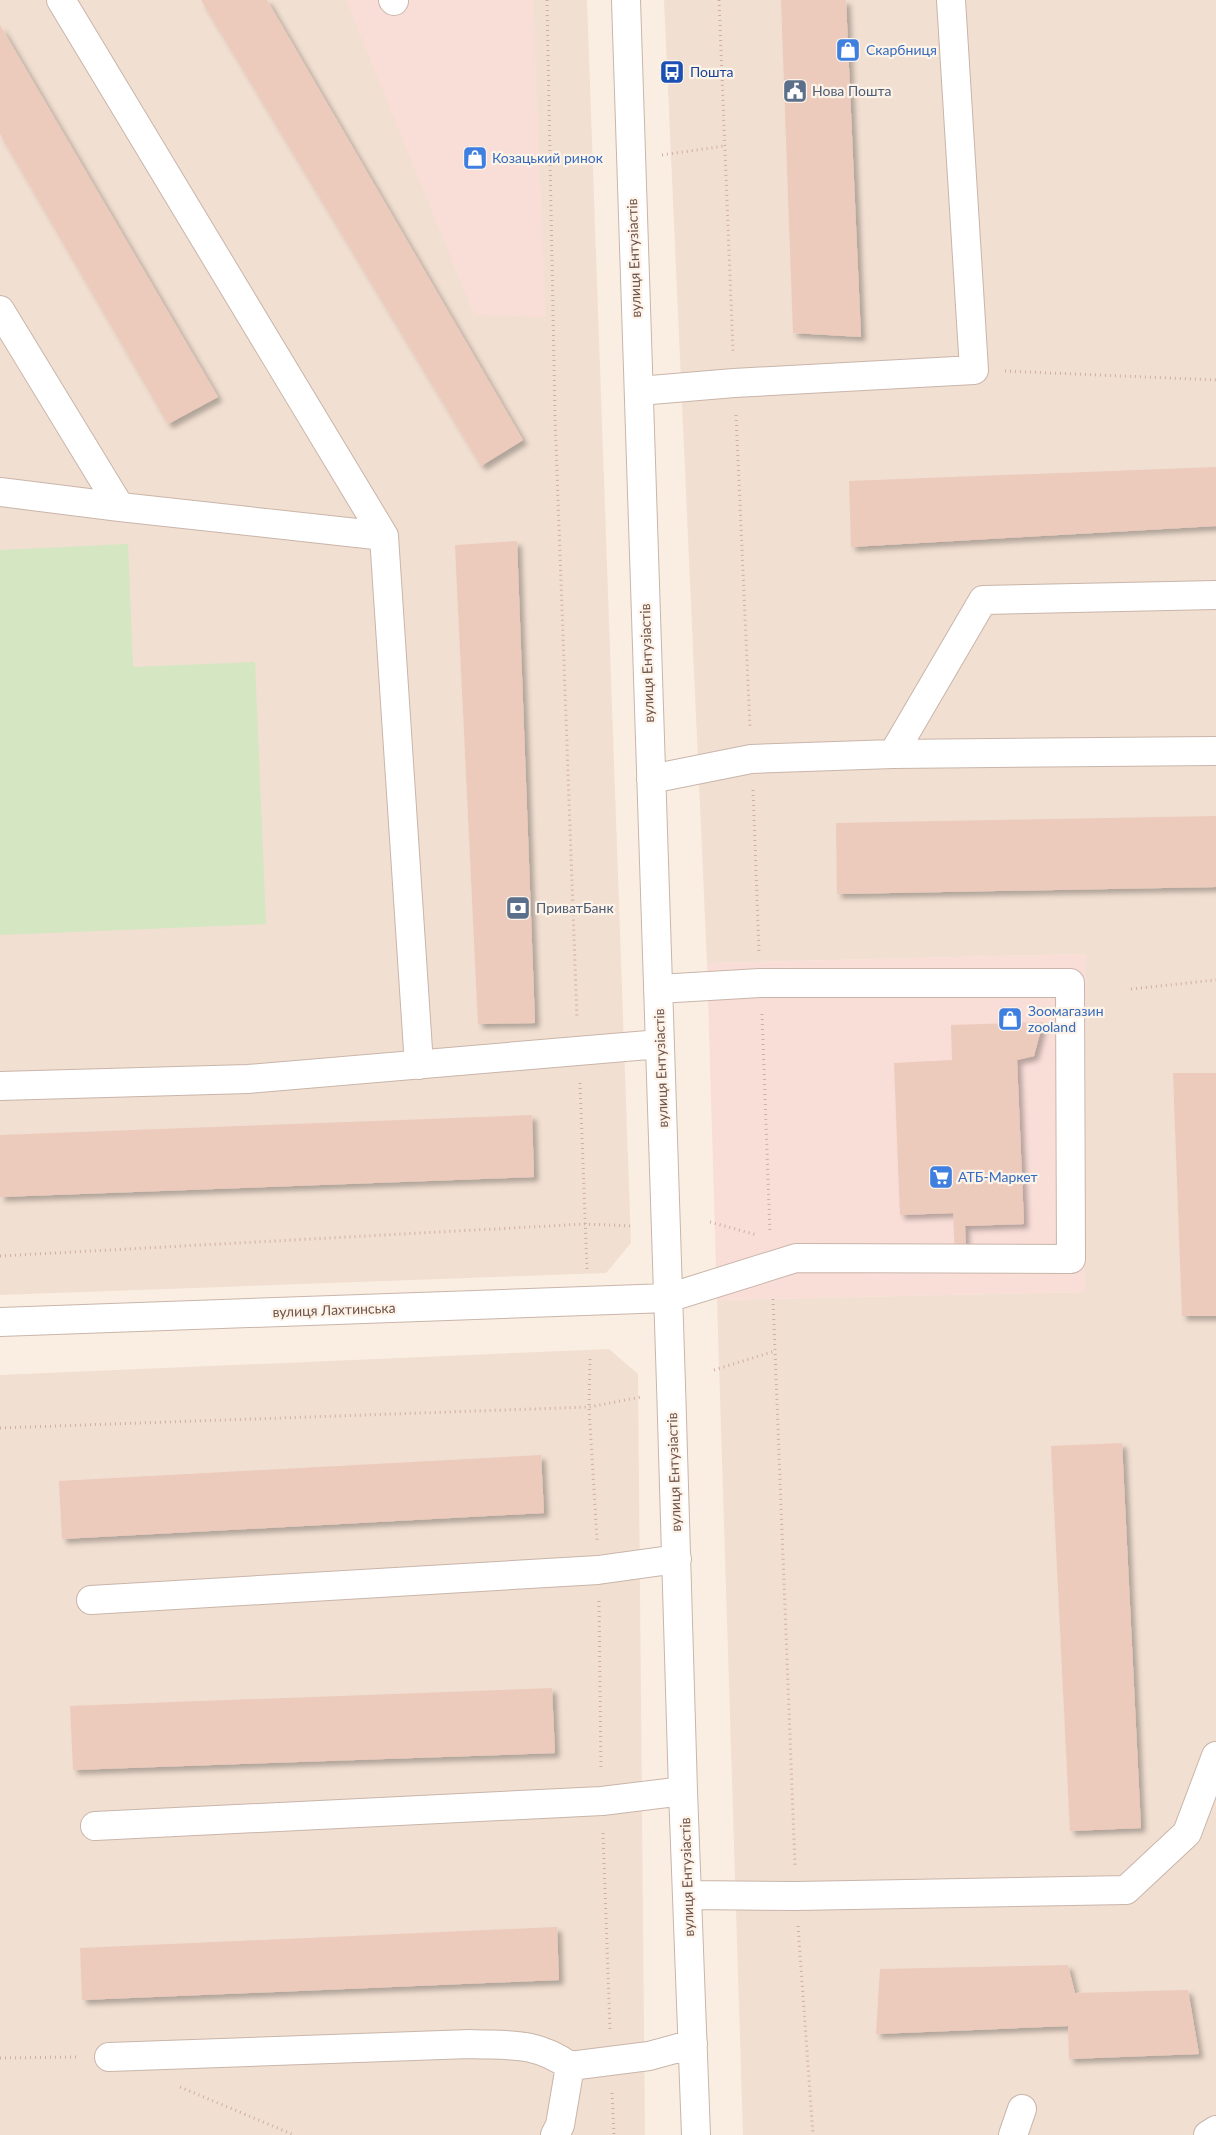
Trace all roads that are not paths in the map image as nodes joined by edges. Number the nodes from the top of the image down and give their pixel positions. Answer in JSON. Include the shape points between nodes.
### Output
{"nodes":[{"id":1,"x":61,"y":0,"type":"edge"},
{"id":2,"x":626,"y":0,"type":"edge"},
{"id":3,"x":951,"y":0,"type":"edge"},
{"id":4,"x":0,"y":310,"type":"edge"},
{"id":5,"x":639,"y":391,"type":"junction"},
{"id":6,"x":0,"y":492,"type":"edge"},
{"id":7,"x":120,"y":507,"type":"junction"},
{"id":8,"x":384,"y":536,"type":"junction"},
{"id":9,"x":1216,"y":595,"type":"edge"},
{"id":10,"x":1216,"y":751,"type":"edge"},
{"id":11,"x":893,"y":754,"type":"junction"},
{"id":12,"x":651,"y":779,"type":"junction"},
{"id":13,"x":658,"y":989,"type":"junction"},
{"id":14,"x":660,"y":1044,"type":"junction"},
{"id":15,"x":419,"y":1065,"type":"junction"},
{"id":16,"x":0,"y":1086,"type":"edge"},
{"id":17,"x":668,"y":1298,"type":"junction"},
{"id":18,"x":0,"y":1322,"type":"edge"},
{"id":19,"x":677,"y":1559,"type":"junction"},
{"id":20,"x":91,"y":1600,"type":"dead end"},
{"id":21,"x":1216,"y":1756,"type":"edge"},
{"id":22,"x":683,"y":1790,"type":"junction"},
{"id":23,"x":94,"y":1826,"type":"dead end"},
{"id":24,"x":688,"y":1895,"type":"junction"},
{"id":25,"x":692,"y":2044,"type":"junction"},
{"id":26,"x":109,"y":2058,"type":"road end"},
{"id":27,"x":570,"y":2066,"type":"junction"},
{"id":28,"x":1022,"y":2109,"type":"dead end"},
{"id":29,"x":1216,"y":2130,"type":"edge"},
{"id":30,"x":555,"y":2135,"type":"edge"},
{"id":31,"x":696,"y":2135,"type":"edge"},
{"id":32,"x":1013,"y":2135,"type":"edge"},
{"id":33,"x":1208,"y":2135,"type":"edge"}],
"edges":[{"from":1,"to":8,"type":"street"},
{"from":2,"to":5,"type":"street","name":"вулиця Ентузіастів"},
{"from":3,"to":5,"type":"street","via":[[974,370]]},
{"from":4,"to":7,"type":"street"},
{"from":5,"to":12,"type":"street","name":"вулиця Ентузіастів"},
{"from":6,"to":7,"type":"street"},
{"from":7,"to":8,"type":"street"},
{"from":8,"to":15,"type":"street"},
{"from":9,"to":11,"type":"street","via":[[983,600]]},
{"from":10,"to":11,"type":"street"},
{"from":11,"to":12,"type":"street","via":[[752,759]]},
{"from":12,"to":13,"type":"street","name":"вулиця Ентузіастів"},
{"from":13,"to":14,"type":"street","name":"вулиця Ентузіастів"},
{"from":13,"to":17,"type":"street","name":"вулиця Лахтинська","via":[[760,983],[1070,983],[1071,1259],[796,1258],[771,1252]]},
{"from":14,"to":15,"type":"street"},
{"from":14,"to":17,"type":"street","name":"вулиця Ентузіастів"},
{"from":15,"to":16,"type":"street","via":[[248,1079]]},
{"from":17,"to":18,"type":"street","name":"вулиця Лахтинська"},
{"from":17,"to":19,"type":"street","name":"вулиця Ентузіастів"},
{"from":19,"to":20,"type":"street","via":[[598,1570]]},
{"from":19,"to":22,"type":"street","name":"вулиця Ентузіастів"},
{"from":21,"to":24,"type":"street","via":[[1187,1833],[1126,1890]]},
{"from":22,"to":23,"type":"street","via":[[602,1801]]},
{"from":22,"to":24,"type":"street","name":"вулиця Ентузіастів"},
{"from":24,"to":25,"type":"street","name":"вулиця Ентузіастів"},
{"from":25,"to":27,"type":"street","via":[[649,2056]]},
{"from":25,"to":31,"type":"street","name":"вулиця Ентузіастів"},
{"from":26,"to":27,"type":"street","via":[[470,2044],[530,2046],[554,2055]]},
{"from":27,"to":30,"type":"street","via":[[560,2125]]},
{"from":28,"to":32,"type":"street"},
{"from":29,"to":33,"type":"street"}]}
